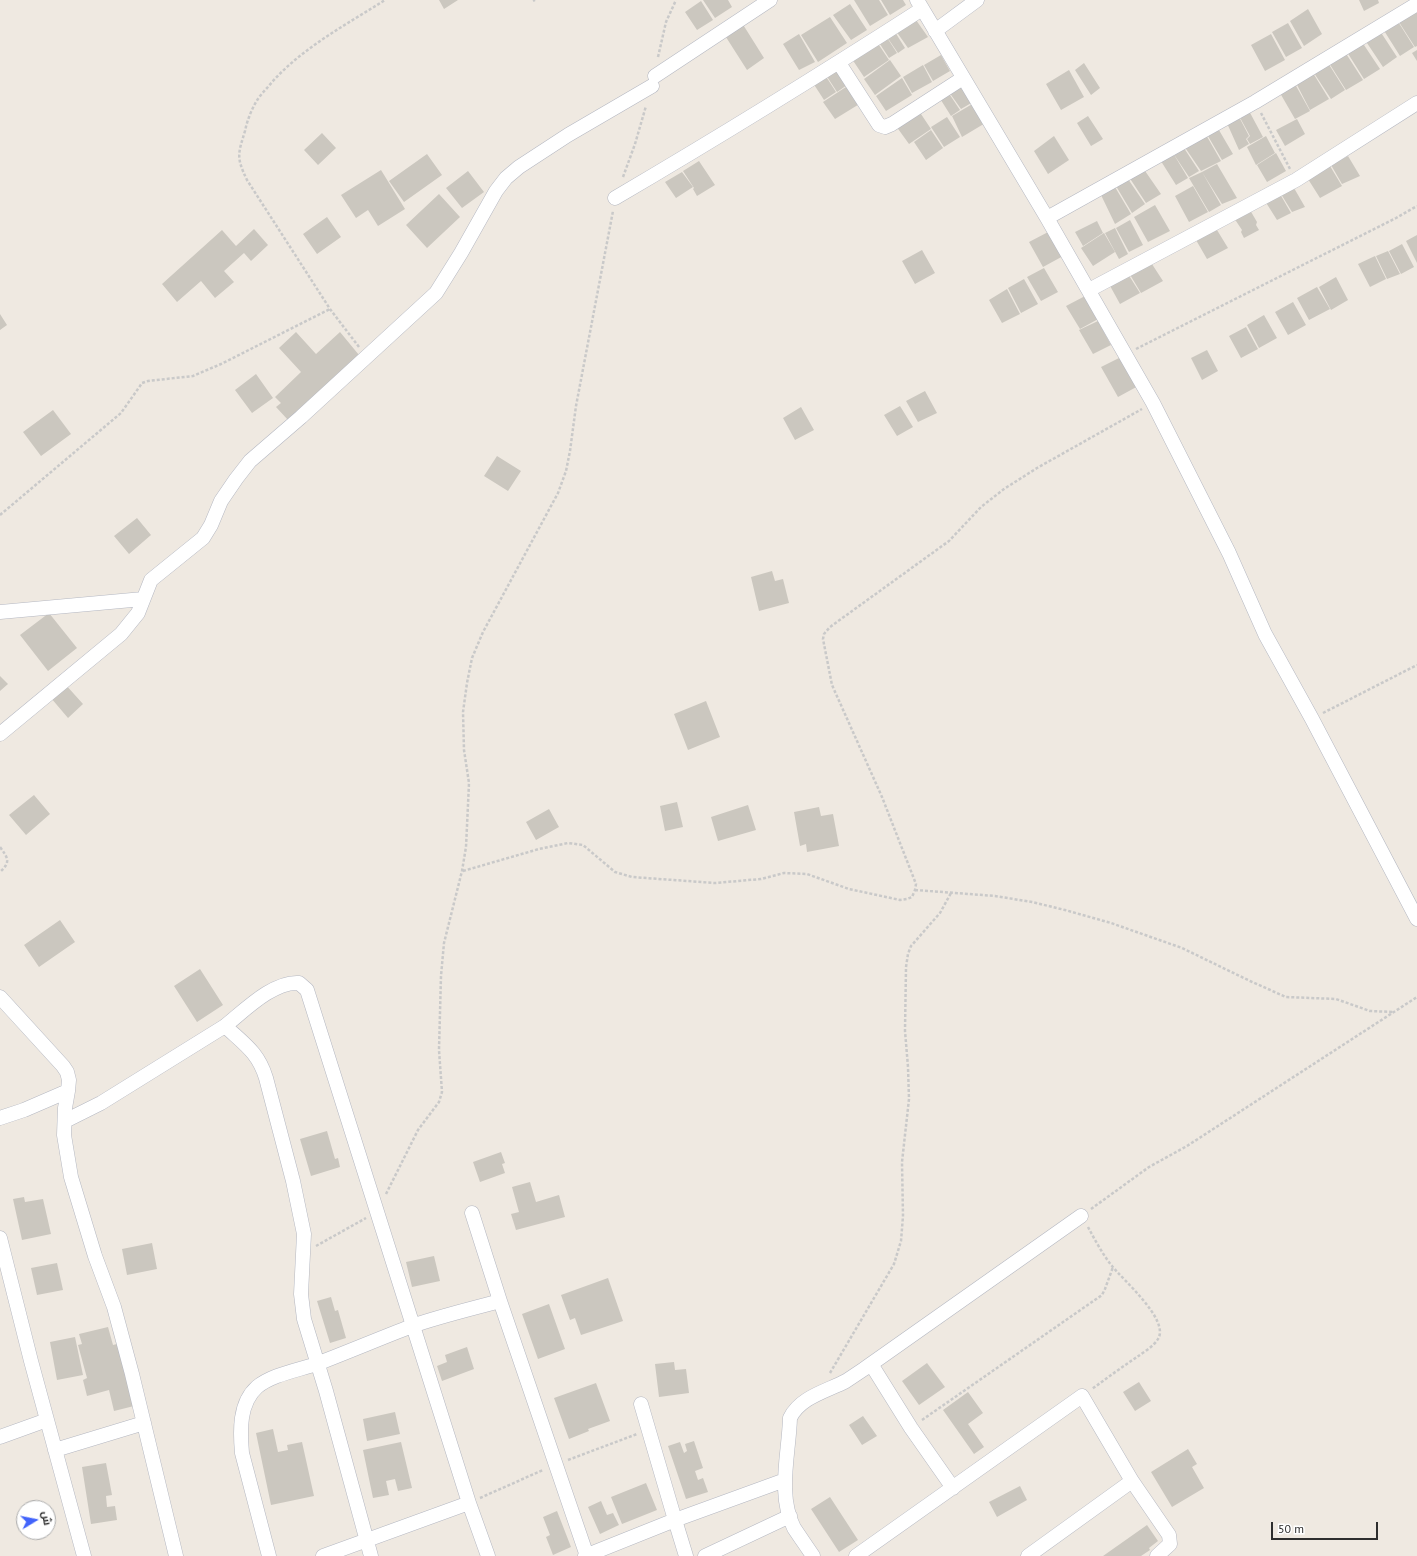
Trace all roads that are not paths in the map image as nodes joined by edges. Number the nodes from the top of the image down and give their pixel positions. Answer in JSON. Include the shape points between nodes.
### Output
{"nodes":[{"id":1,"x":770,"y":0,"type":"edge"},
{"id":2,"x":977,"y":0,"type":"edge"},
{"id":3,"x":919,"y":4,"type":"edge"},
{"id":4,"x":1417,"y":4,"type":"edge"},
{"id":5,"x":935,"y":30,"type":"junction"},
{"id":6,"x":839,"y":63,"type":"junction"},
{"id":7,"x":963,"y":78,"type":"junction"},
{"id":8,"x":1417,"y":103,"type":"edge"},
{"id":9,"x":615,"y":198,"type":"road end"},
{"id":10,"x":1047,"y":218,"type":"junction"},
{"id":11,"x":1089,"y":290,"type":"junction"},
{"id":12,"x":143,"y":599,"type":"junction"},
{"id":13,"x":0,"y":612,"type":"edge"},
{"id":14,"x":0,"y":734,"type":"edge"},
{"id":15,"x":1417,"y":919,"type":"edge"},
{"id":16,"x":0,"y":997,"type":"edge"},
{"id":17,"x":225,"y":1026,"type":"junction"},
{"id":18,"x":68,"y":1091,"type":"junction"},
{"id":19,"x":0,"y":1118,"type":"edge"},
{"id":20,"x":64,"y":1121,"type":"junction"},
{"id":21,"x":472,"y":1213,"type":"dead end"},
{"id":22,"x":1081,"y":1216,"type":"road end"},
{"id":23,"x":0,"y":1238,"type":"edge"},
{"id":24,"x":5,"y":1282,"type":"edge"},
{"id":25,"x":500,"y":1301,"type":"junction"},
{"id":26,"x":414,"y":1326,"type":"junction"},
{"id":27,"x":318,"y":1363,"type":"junction"},
{"id":28,"x":871,"y":1364,"type":"junction"},
{"id":29,"x":640,"y":1404,"type":"dead end"},
{"id":30,"x":47,"y":1420,"type":"junction"},
{"id":31,"x":144,"y":1423,"type":"junction"},
{"id":32,"x":0,"y":1437,"type":"edge"},
{"id":33,"x":55,"y":1450,"type":"junction"},
{"id":34,"x":785,"y":1480,"type":"junction"},
{"id":35,"x":1132,"y":1481,"type":"junction"},
{"id":36,"x":953,"y":1488,"type":"junction"},
{"id":37,"x":469,"y":1503,"type":"junction"},
{"id":38,"x":790,"y":1516,"type":"junction"},
{"id":39,"x":675,"y":1520,"type":"junction"},
{"id":40,"x":366,"y":1541,"type":"junction"},
{"id":41,"x":84,"y":1556,"type":"edge"},
{"id":42,"x":176,"y":1556,"type":"edge"},
{"id":43,"x":269,"y":1556,"type":"edge"},
{"id":44,"x":323,"y":1556,"type":"edge"},
{"id":45,"x":371,"y":1556,"type":"edge"},
{"id":46,"x":488,"y":1556,"type":"edge"},
{"id":47,"x":586,"y":1556,"type":"edge"},
{"id":48,"x":686,"y":1556,"type":"edge"},
{"id":49,"x":705,"y":1556,"type":"edge"},
{"id":50,"x":813,"y":1556,"type":"edge"},
{"id":51,"x":856,"y":1556,"type":"edge"},
{"id":52,"x":1028,"y":1556,"type":"edge"},
{"id":53,"x":1157,"y":1556,"type":"edge"}],
"edges":[{"from":1,"to":12,"type":"street","via":[[506,178],[496,190],[436,293],[250,461],[226,492],[203,538],[156,575],[148,585]]},
{"from":2,"to":5,"type":"street"},
{"from":3,"to":5,"type":"street"},
{"from":3,"to":6,"type":"street"},
{"from":4,"to":10,"type":"street","via":[[1255,102]]},
{"from":5,"to":7,"type":"street"},
{"from":6,"to":7,"type":"street","via":[[878,125],[885,127]]},
{"from":6,"to":9,"type":"street"},
{"from":7,"to":10,"type":"street"},
{"from":8,"to":11,"type":"street","via":[[1296,180]]},
{"from":10,"to":11,"type":"street"},
{"from":11,"to":15,"type":"street","via":[[1152,403],[1229,553],[1265,634]]},
{"from":12,"to":13,"type":"street"},
{"from":12,"to":14,"type":"street","via":[[138,613],[121,634]]},
{"from":16,"to":18,"type":"street","via":[[63,1066],[69,1080]]},
{"from":17,"to":20,"type":"street","via":[[101,1103]]},
{"from":17,"to":26,"type":"street","via":[[259,998],[282,986],[295,983],[302,984],[305,988]]},
{"from":17,"to":27,"type":"street","via":[[258,1057],[262,1066],[304,1234],[301,1294],[304,1319]]},
{"from":18,"to":19,"type":"street"},
{"from":18,"to":20,"type":"street"},
{"from":20,"to":31,"type":"street","via":[[71,1177],[95,1256],[114,1307]]},
{"from":21,"to":25,"type":"street"},
{"from":22,"to":28,"type":"street"},
{"from":23,"to":24,"type":"street"},
{"from":24,"to":30,"type":"street"},
{"from":25,"to":26,"type":"street"},
{"from":25,"to":47,"type":"street"},
{"from":26,"to":27,"type":"street"},
{"from":26,"to":37,"type":"street"},
{"from":27,"to":40,"type":"street"},
{"from":27,"to":43,"type":"street","via":[[274,1377],[257,1387],[248,1397],[241,1422],[242,1453]]},
{"from":28,"to":34,"type":"street","via":[[805,1401],[794,1410],[790,1418]]},
{"from":28,"to":36,"type":"street"},
{"from":29,"to":39,"type":"street"},
{"from":30,"to":32,"type":"street"},
{"from":30,"to":33,"type":"street"},
{"from":31,"to":33,"type":"street"},
{"from":31,"to":42,"type":"street"},
{"from":33,"to":41,"type":"street"},
{"from":34,"to":38,"type":"street"},
{"from":34,"to":39,"type":"street"},
{"from":35,"to":36,"type":"street","via":[[1082,1396]]},
{"from":35,"to":52,"type":"street"},
{"from":35,"to":53,"type":"street","via":[[1169,1536],[1170,1544]]},
{"from":36,"to":51,"type":"street"},
{"from":37,"to":40,"type":"street"},
{"from":37,"to":46,"type":"street"},
{"from":38,"to":49,"type":"street"},
{"from":38,"to":50,"type":"street","via":[[794,1528]]},
{"from":39,"to":47,"type":"street"},
{"from":39,"to":48,"type":"street"},
{"from":40,"to":44,"type":"street"},
{"from":40,"to":45,"type":"street"}]}
